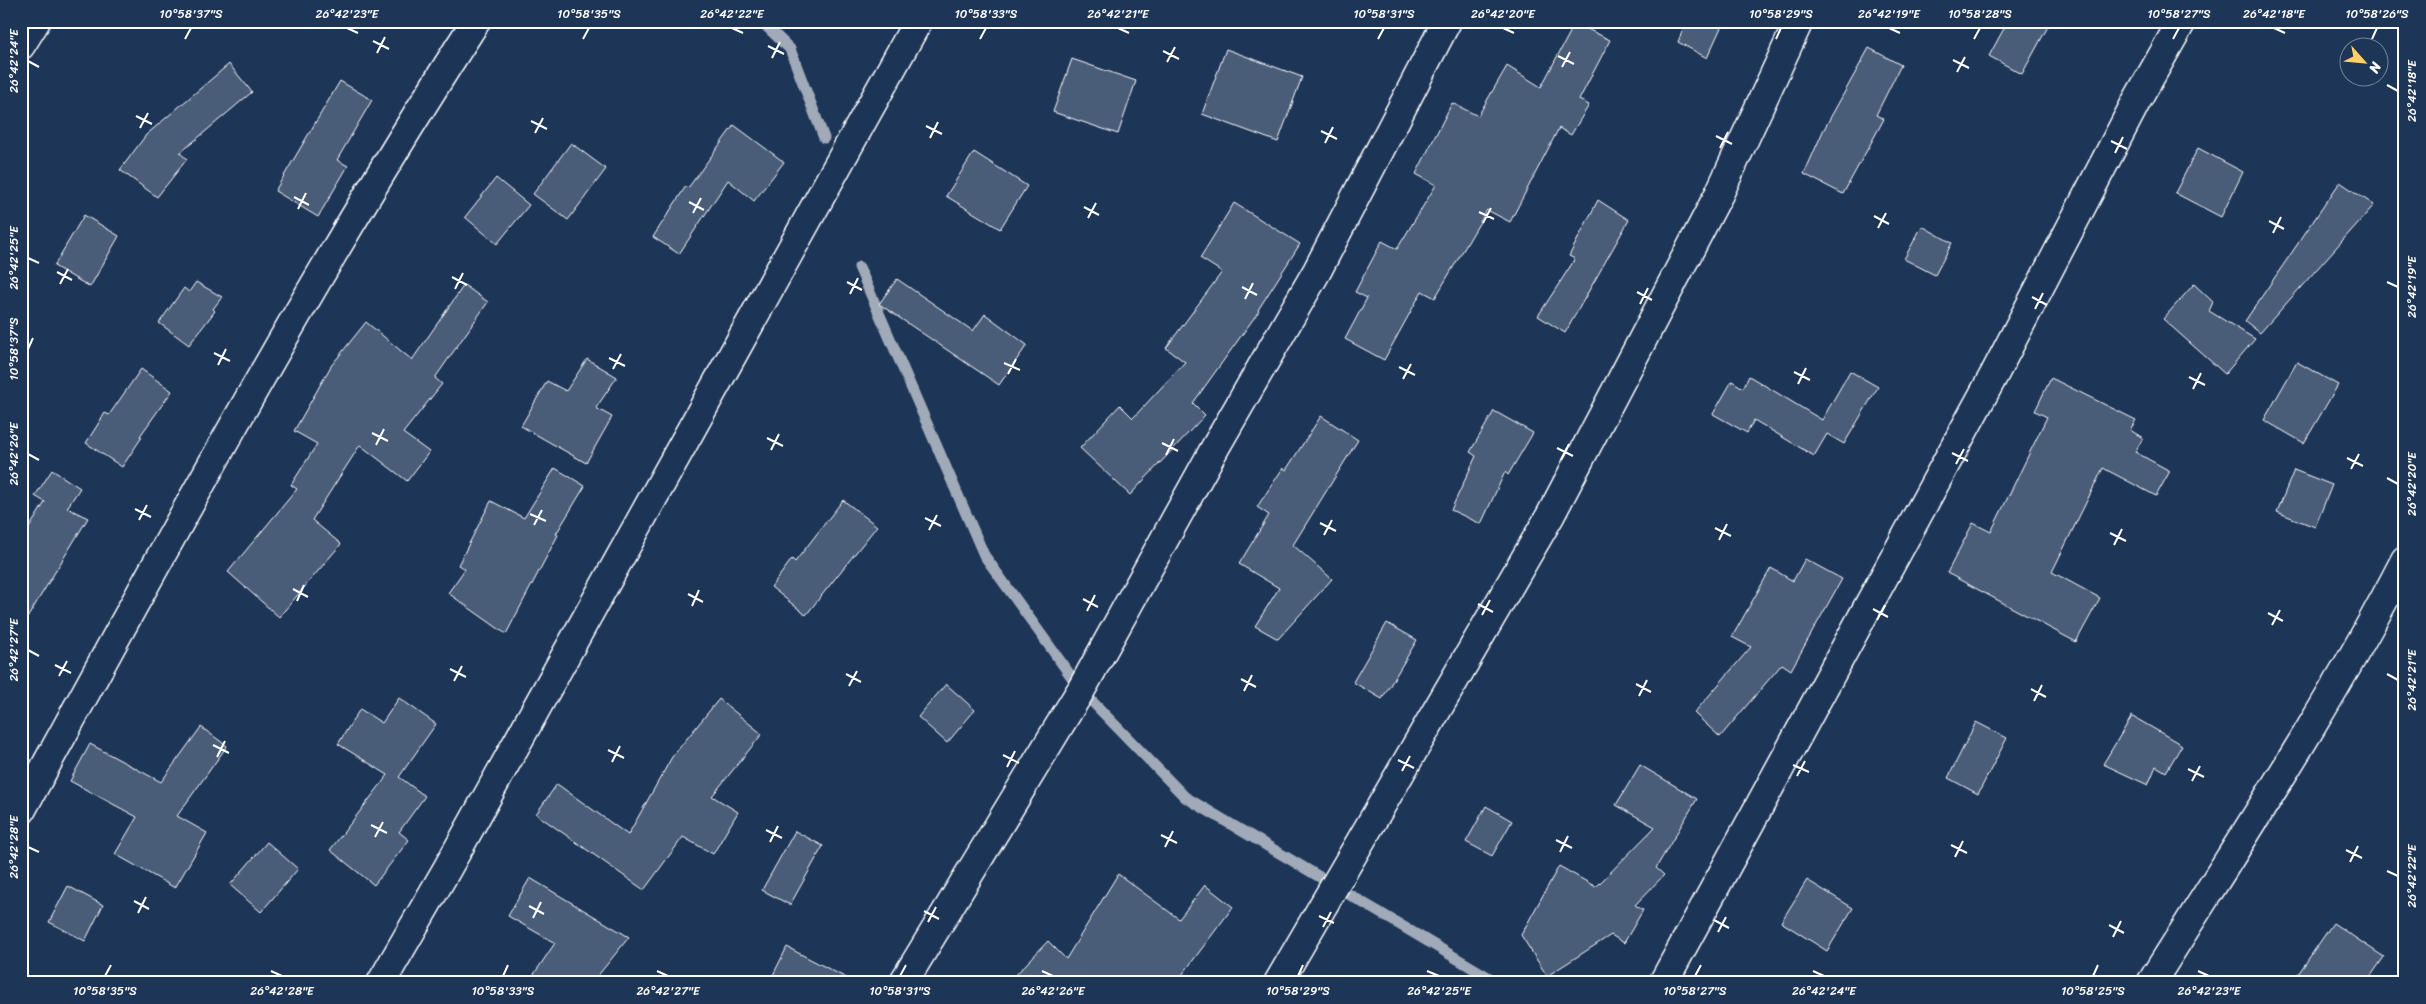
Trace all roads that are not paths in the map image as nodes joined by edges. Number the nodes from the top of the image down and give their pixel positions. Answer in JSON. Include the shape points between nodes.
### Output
{"nodes":[{"id":1,"x":36,"y":21,"type":"edge"},
{"id":2,"x":476,"y":21,"type":"edge"},
{"id":3,"x":918,"y":21,"type":"edge"},
{"id":4,"x":1448,"y":21,"type":"edge"},
{"id":5,"x":1799,"y":21,"type":"edge"},
{"id":6,"x":2182,"y":21,"type":"edge"},
{"id":7,"x":21,"y":45,"type":"edge"},
{"id":8,"x":2405,"y":560,"type":"edge"},
{"id":9,"x":21,"y":811,"type":"edge"},
{"id":10,"x":381,"y":983,"type":"edge"},
{"id":11,"x":903,"y":983,"type":"edge"},
{"id":12,"x":1278,"y":983,"type":"edge"},
{"id":13,"x":1663,"y":983,"type":"edge"},
{"id":14,"x":2151,"y":983,"type":"edge"}],
"edges":[{"from":1,"to":7,"type":"street"},
{"from":2,"to":9,"type":"street","via":[[361,204],[283,338]]},
{"from":3,"to":10,"type":"street"},
{"from":4,"to":11,"type":"street","via":[[1317,271],[1081,690]]},
{"from":5,"to":12,"type":"street","via":[[1720,194],[1550,516]]},
{"from":6,"to":13,"type":"street","via":[[2136,102],[1995,373]]},
{"from":8,"to":14,"type":"street","via":[[2370,625],[2241,840]]}]}
